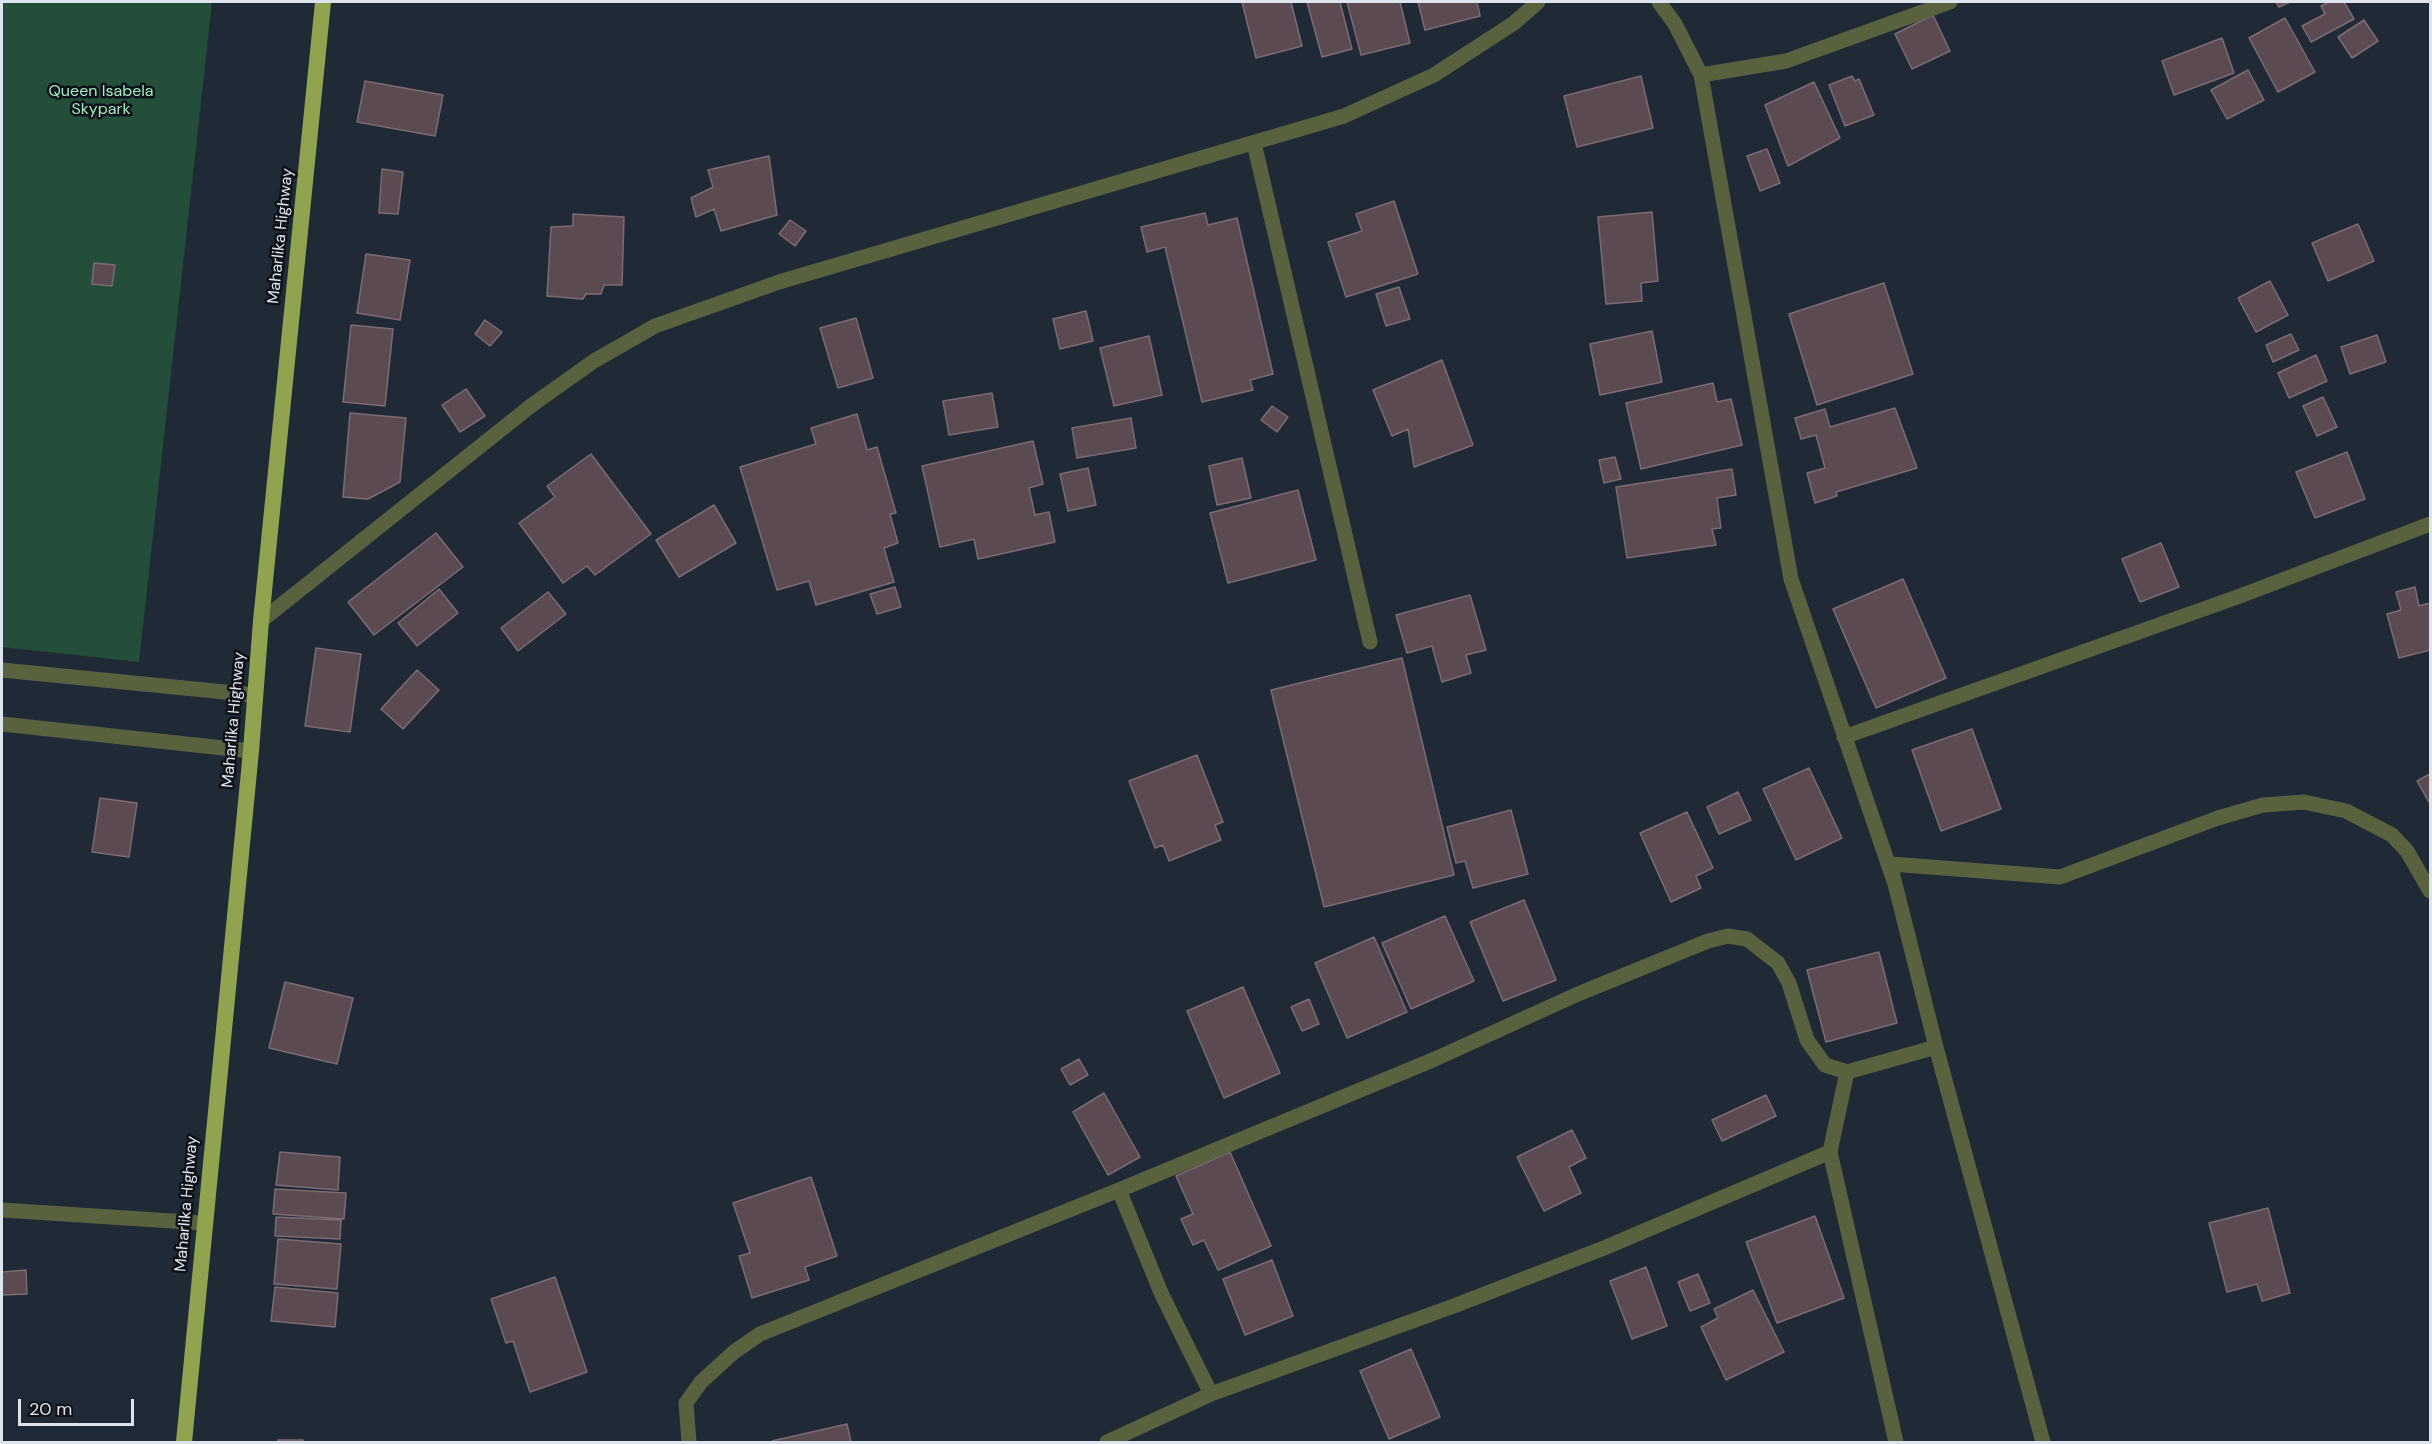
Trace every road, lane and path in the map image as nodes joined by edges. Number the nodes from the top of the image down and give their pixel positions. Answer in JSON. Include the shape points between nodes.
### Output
{"nodes":[{"id":1,"x":323,"y":2,"type":"edge"},
{"id":2,"x":1538,"y":2,"type":"edge"},
{"id":3,"x":1659,"y":2,"type":"edge"},
{"id":4,"x":1950,"y":2,"type":"edge"},
{"id":5,"x":1701,"y":75,"type":"junction"},
{"id":6,"x":1254,"y":143,"type":"junction"},
{"id":7,"x":2430,"y":524,"type":"edge"},
{"id":8,"x":261,"y":621,"type":"junction"},
{"id":9,"x":1370,"y":642,"type":"dead end"},
{"id":10,"x":2,"y":670,"type":"edge"},
{"id":11,"x":255,"y":694,"type":"junction"},
{"id":12,"x":2,"y":723,"type":"edge"},
{"id":13,"x":1844,"y":737,"type":"junction"},
{"id":14,"x":251,"y":751,"type":"junction"},
{"id":15,"x":1891,"y":864,"type":"junction"},
{"id":16,"x":2430,"y":891,"type":"edge"},
{"id":17,"x":1936,"y":1047,"type":"junction"},
{"id":18,"x":1847,"y":1072,"type":"junction"},
{"id":19,"x":1830,"y":1152,"type":"junction"},
{"id":20,"x":1119,"y":1190,"type":"junction"},
{"id":21,"x":2,"y":1210,"type":"edge"},
{"id":22,"x":203,"y":1223,"type":"junction"},
{"id":23,"x":1211,"y":1394,"type":"junction"},
{"id":24,"x":184,"y":1443,"type":"edge"},
{"id":25,"x":689,"y":1443,"type":"edge"},
{"id":26,"x":1107,"y":1443,"type":"edge"},
{"id":27,"x":1896,"y":1443,"type":"edge"},
{"id":28,"x":2043,"y":1443,"type":"edge"}],
"edges":[{"from":1,"to":8,"type":"highway","name":"Maharlika Highway"},
{"from":2,"to":6,"type":"street","via":[[1514,23],[1434,75],[1344,116]]},
{"from":3,"to":5,"type":"street"},
{"from":4,"to":5,"type":"street","via":[[1786,61]]},
{"from":5,"to":13,"type":"street","via":[[1791,579]]},
{"from":6,"to":8,"type":"street","via":[[779,282],[655,326],[594,361],[532,405]]},
{"from":6,"to":9,"type":"street"},
{"from":7,"to":13,"type":"street"},
{"from":8,"to":11,"type":"highway","name":"Maharlika Highway"},
{"from":10,"to":11,"type":"street"},
{"from":11,"to":14,"type":"highway","name":"Maharlika Highway"},
{"from":12,"to":14,"type":"street"},
{"from":13,"to":15,"type":"street","via":[[1895,884]]},
{"from":14,"to":22,"type":"highway","name":"Maharlika Highway"},
{"from":15,"to":16,"type":"street","via":[[2060,877],[2218,818],[2263,805],[2304,802],[2346,811],[2392,835],[2407,851]]},
{"from":15,"to":17,"type":"street"},
{"from":17,"to":18,"type":"street"},
{"from":17,"to":28,"type":"street"},
{"from":18,"to":19,"type":"street"},
{"from":18,"to":20,"type":"street","via":[[1825,1065],[1813,1053],[1789,983],[1778,963],[1747,939],[1728,936],[1708,940],[1578,993],[1435,1059]]},
{"from":19,"to":23,"type":"street","via":[[1582,1256]]},
{"from":19,"to":27,"type":"street"},
{"from":20,"to":23,"type":"street","via":[[1162,1295]]},
{"from":20,"to":25,"type":"street","via":[[760,1334],[725,1359],[686,1403]]},
{"from":21,"to":22,"type":"street"},
{"from":22,"to":24,"type":"highway","name":"Maharlika Highway"},
{"from":23,"to":26,"type":"street"}]}
